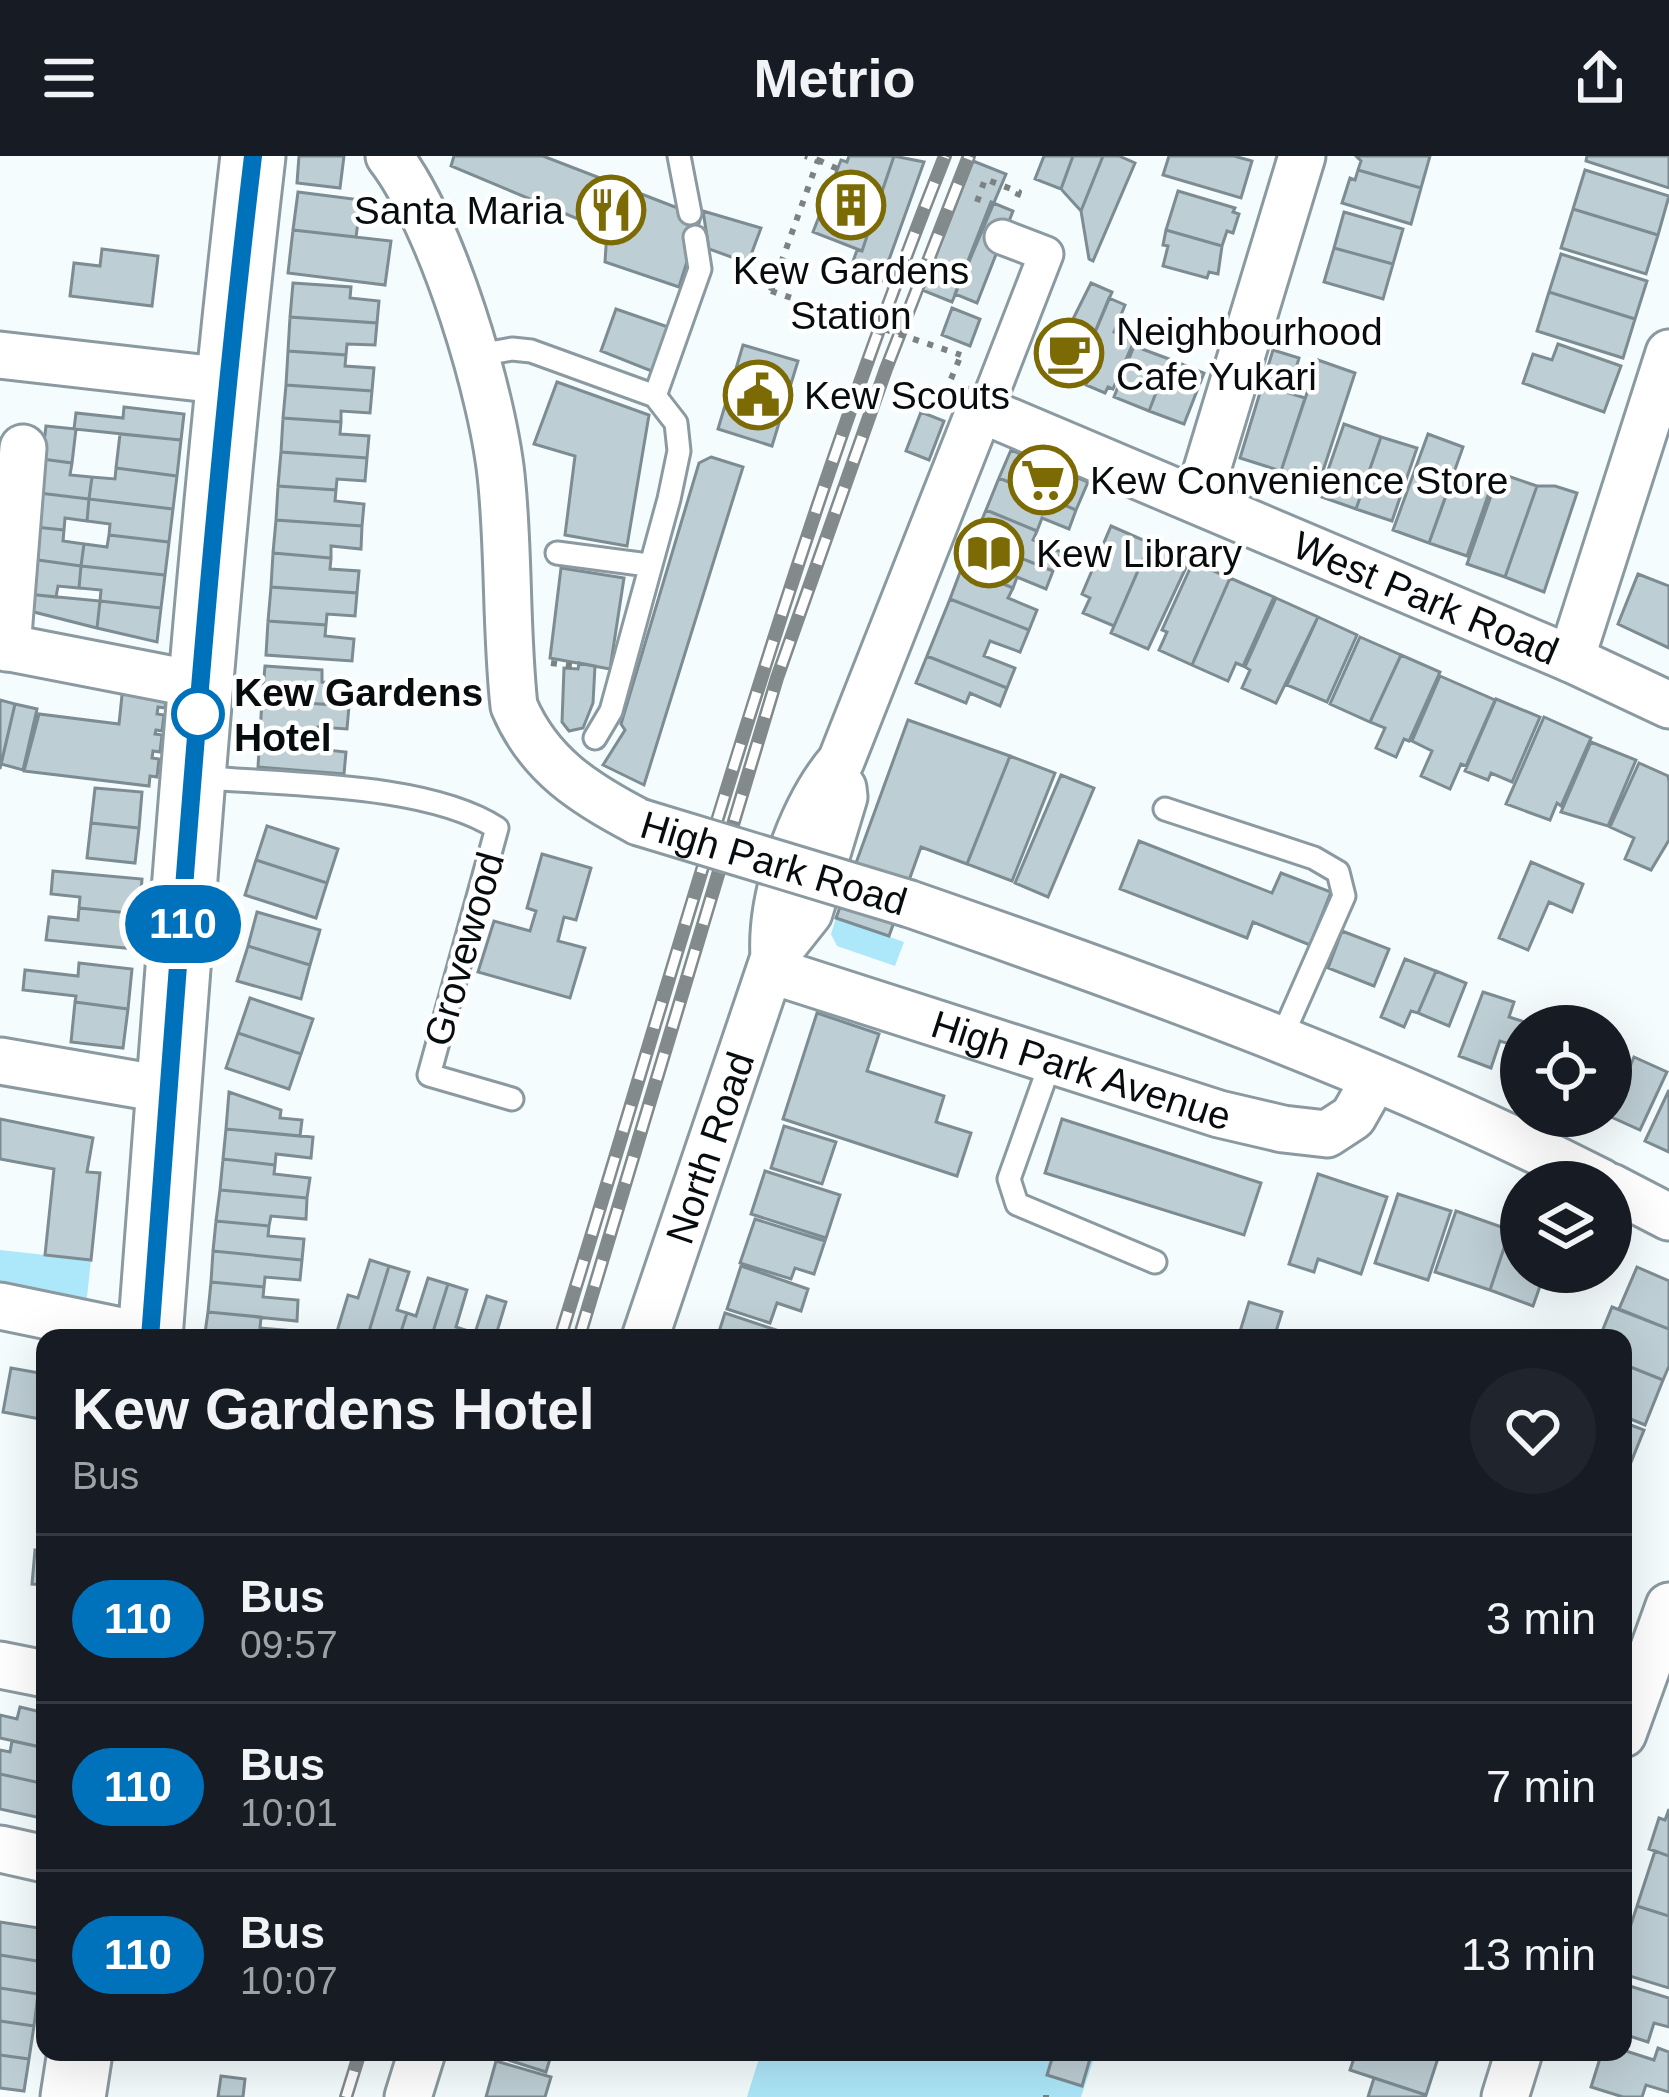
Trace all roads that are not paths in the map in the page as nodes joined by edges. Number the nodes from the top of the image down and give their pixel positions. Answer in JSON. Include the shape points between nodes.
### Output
{"nodes":[{"id":1,"x":253,"y":156,"type":"edge"},
{"id":2,"x":389,"y":156,"type":"edge"},
{"id":3,"x":679,"y":156,"type":"edge"},
{"id":4,"x":1302,"y":156,"type":"edge"},
{"id":5,"x":690,"y":213,"type":"dead end"},
{"id":6,"x":695,"y":237,"type":"dead end"},
{"id":7,"x":1003,"y":237,"type":"dead end"},
{"id":8,"x":1669,"y":353,"type":"edge"},
{"id":9,"x":0,"y":355,"type":"edge"},
{"id":10,"x":474,"y":356,"type":"junction"},
{"id":11,"x":227,"y":381,"type":"junction"},
{"id":12,"x":655,"y":396,"type":"junction"},
{"id":13,"x":971,"y":402,"type":"junction"},
{"id":14,"x":22,"y":448,"type":"dead end"},
{"id":15,"x":1198,"y":499,"type":"junction"},
{"id":16,"x":557,"y":553,"type":"dead end"},
{"id":17,"x":648,"y":565,"type":"junction"},
{"id":18,"x":4,"y":647,"type":"edge"},
{"id":19,"x":1571,"y":659,"type":"junction"},
{"id":20,"x":200,"y":686,"type":"junction"},
{"id":21,"x":1669,"y":705,"type":"edge"},
{"id":22,"x":595,"y":738,"type":"dead end"},
{"id":23,"x":196,"y":777,"type":"junction"},
{"id":24,"x":1166,"y":809,"type":"dead end"},
{"id":25,"x":772,"y":963,"type":"junction"},
{"id":26,"x":1281,"y":1039,"type":"junction"},
{"id":27,"x":0,"y":1060,"type":"edge"},
{"id":28,"x":1051,"y":1061,"type":"junction"},
{"id":29,"x":1374,"y":1080,"type":"junction"},
{"id":30,"x":168,"y":1090,"type":"junction"},
{"id":31,"x":512,"y":1099,"type":"dead end"},
{"id":32,"x":1554,"y":1161,"type":"edge"},
{"id":33,"x":1632,"y":1198,"type":"edge"},
{"id":34,"x":1669,"y":1216,"type":"edge"},
{"id":35,"x":1155,"y":1262,"type":"dead end"},
{"id":36,"x":0,"y":1306,"type":"edge"},
{"id":37,"x":111,"y":1329,"type":"edge"},
{"id":38,"x":151,"y":1329,"type":"edge"},
{"id":39,"x":649,"y":1329,"type":"edge"},
{"id":40,"x":1669,"y":1606,"type":"edge"},
{"id":41,"x":0,"y":1665,"type":"edge"},
{"id":42,"x":36,"y":1672,"type":"edge"},
{"id":43,"x":1632,"y":1709,"type":"edge"},
{"id":44,"x":0,"y":1849,"type":"edge"},
{"id":45,"x":36,"y":1857,"type":"edge"},
{"id":46,"x":79,"y":2061,"type":"edge"},
{"id":47,"x":419,"y":2061,"type":"edge"},
{"id":48,"x":1516,"y":2061,"type":"edge"},
{"id":49,"x":73,"y":2097,"type":"edge"},
{"id":50,"x":408,"y":2097,"type":"edge"},
{"id":51,"x":1504,"y":2097,"type":"edge"}],
"edges":[{"from":1,"to":11,"type":"main road"},
{"from":2,"to":10,"type":"street","name":"High Park Road","via":[[423,212]]},
{"from":3,"to":5,"type":"lane"},
{"from":4,"to":15,"type":"street"},
{"from":6,"to":12,"type":"lane","via":[[700,269]]},
{"from":7,"to":13,"type":"street","name":"North Road","via":[[1046,254]]},
{"from":8,"to":19,"type":"street"},
{"from":9,"to":11,"type":"street"},
{"from":10,"to":12,"type":"lane","via":[[531,351]]},
{"from":10,"to":26,"type":"street","name":"High Park Road","bridge":true,"via":[[502,478],[514,706],[552,766],[639,822],[910,904]]},
{"from":11,"to":20,"type":"main road"},
{"from":12,"to":17,"type":"lane","via":[[676,423],[679,451]]},
{"from":13,"to":15,"type":"street","name":"West Park Road"},
{"from":13,"to":25,"type":"street","name":"North Road","via":[[841,761],[844,797],[809,913]]},
{"from":14,"to":18,"type":"street"},
{"from":15,"to":19,"type":"street","name":"West Park Road"},
{"from":16,"to":17,"type":"lane"},
{"from":17,"to":22,"type":"lane","via":[[610,711]]},
{"from":18,"to":20,"type":"street"},
{"from":19,"to":21,"type":"street","name":"West Park Road"},
{"from":20,"to":23,"type":"main road"},
{"from":23,"to":30,"type":"main road"},
{"from":23,"to":31,"type":"lane","name":"Grovewood","via":[[416,796],[497,828],[428,1075]]},
{"from":24,"to":26,"type":"lane","via":[[1338,872],[1344,896]]},
{"from":25,"to":28,"type":"street","name":"High Park Avenue"},
{"from":25,"to":39,"type":"street","name":"North Road"},
{"from":26,"to":29,"type":"street","name":"High Park Road"},
{"from":27,"to":30,"type":"street"},
{"from":28,"to":29,"type":"street","name":"High Park Avenue","via":[[1219,1114],[1327,1134],[1353,1117]]},
{"from":28,"to":35,"type":"lane","via":[[1009,1179],[1017,1204]]},
{"from":29,"to":32,"type":"street","name":"High Park Road"},
{"from":30,"to":38,"type":"main road"},
{"from":33,"to":34,"type":"street"},
{"from":36,"to":37,"type":"street"},
{"from":40,"to":43,"type":"street"},
{"from":41,"to":42,"type":"street"},
{"from":44,"to":45,"type":"street"},
{"from":46,"to":49,"type":"main road"},
{"from":47,"to":50,"type":"street"},
{"from":48,"to":51,"type":"street"}]}
